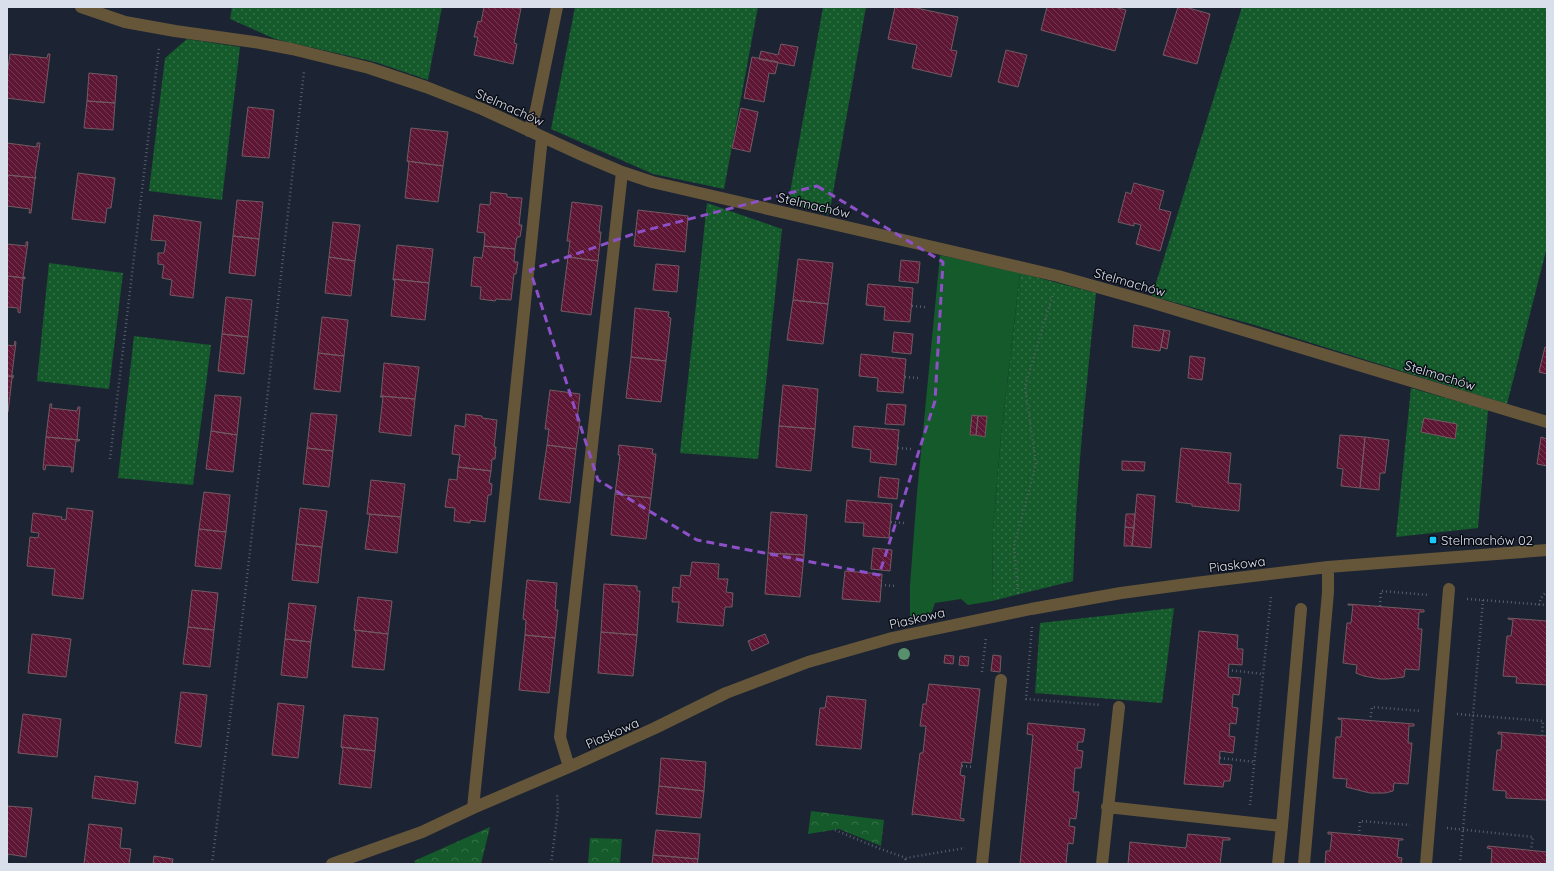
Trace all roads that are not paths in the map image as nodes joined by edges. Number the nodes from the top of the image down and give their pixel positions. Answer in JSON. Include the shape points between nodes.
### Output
{"nodes":[{"id":1,"x":81,"y":7,"type":"edge"},
{"id":2,"x":557,"y":7,"type":"edge"},
{"id":3,"x":529,"y":131,"type":"junction"},
{"id":4,"x":542,"y":137,"type":"junction"},
{"id":5,"x":622,"y":172,"type":"junction"},
{"id":6,"x":1547,"y":422,"type":"edge"},
{"id":7,"x":1547,"y":550,"type":"edge"},
{"id":8,"x":1328,"y":567,"type":"junction"},
{"id":9,"x":1449,"y":593,"type":"road end"},
{"id":10,"x":1301,"y":608,"type":"dead end"},
{"id":11,"x":1000,"y":680,"type":"dead end"},
{"id":12,"x":1119,"y":707,"type":"road end"},
{"id":13,"x":569,"y":767,"type":"junction"},
{"id":14,"x":473,"y":808,"type":"junction"},
{"id":15,"x":1108,"y":808,"type":"junction"},
{"id":16,"x":1282,"y":826,"type":"junction"},
{"id":17,"x":332,"y":864,"type":"edge"},
{"id":18,"x":982,"y":864,"type":"edge"},
{"id":19,"x":1102,"y":864,"type":"edge"},
{"id":20,"x":1278,"y":864,"type":"edge"},
{"id":21,"x":1304,"y":864,"type":"edge"},
{"id":22,"x":1426,"y":864,"type":"edge"}],
"edges":[{"from":1,"to":3,"type":"street","name":"Stelmachów","via":[[125,22],[292,49],[369,68],[482,109]]},
{"from":2,"to":3,"type":"street","via":[[536,110]]},
{"from":3,"to":4,"type":"street","name":"Stelmachów"},
{"from":4,"to":5,"type":"street","name":"Stelmachów"},
{"from":4,"to":14,"type":"street"},
{"from":5,"to":6,"type":"street","name":"Stelmachów","via":[[652,182],[1058,276]]},
{"from":5,"to":13,"type":"street","via":[[560,737]]},
{"from":7,"to":8,"type":"street","name":"Piaskowa"},
{"from":8,"to":13,"type":"street","name":"Piaskowa","via":[[1121,593],[892,638],[808,662],[726,694]]},
{"from":8,"to":21,"type":"street","via":[[1328,592]]},
{"from":9,"to":22,"type":"street"},
{"from":10,"to":16,"type":"street"},
{"from":11,"to":18,"type":"street"},
{"from":12,"to":15,"type":"street"},
{"from":13,"to":14,"type":"street","name":"Piaskowa"},
{"from":14,"to":17,"type":"street","name":"Piaskowa","via":[[422,832]]},
{"from":15,"to":16,"type":"street"},
{"from":15,"to":19,"type":"street"},
{"from":16,"to":20,"type":"street"}]}
